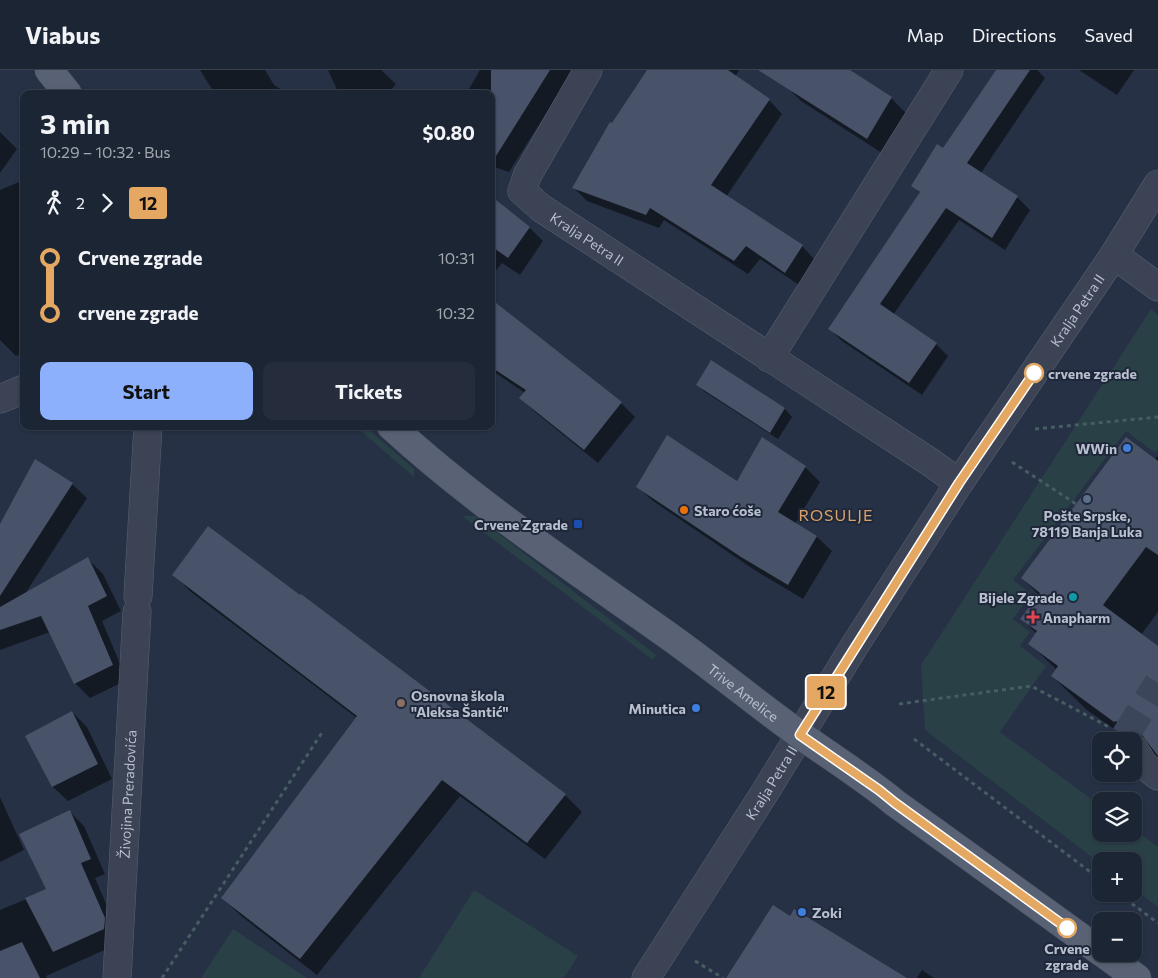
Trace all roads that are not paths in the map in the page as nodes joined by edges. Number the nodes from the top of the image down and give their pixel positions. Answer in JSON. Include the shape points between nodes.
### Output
{"nodes":[{"id":1,"x":49,"y":70,"type":"edge"},
{"id":2,"x":588,"y":70,"type":"edge"},
{"id":3,"x":949,"y":70,"type":"edge"},
{"id":4,"x":65,"y":90,"type":"edge"},
{"id":5,"x":1158,"y":184,"type":"edge"},
{"id":6,"x":1114,"y":255,"type":"junction"},
{"id":7,"x":1158,"y":287,"type":"edge"},
{"id":8,"x":769,"y":358,"type":"junction"},
{"id":9,"x":20,"y":391,"type":"edge"},
{"id":10,"x":0,"y":399,"type":"edge"},
{"id":11,"x":148,"y":430,"type":"edge"},
{"id":12,"x":396,"y":430,"type":"edge"},
{"id":13,"x":959,"y":483,"type":"junction"},
{"id":14,"x":800,"y":735,"type":"junction"},
{"id":15,"x":1142,"y":762,"type":"edge"},
{"id":16,"x":1158,"y":776,"type":"edge"},
{"id":17,"x":1092,"y":946,"type":"edge"},
{"id":18,"x":1115,"y":962,"type":"edge"},
{"id":19,"x":117,"y":978,"type":"edge"},
{"id":20,"x":646,"y":978,"type":"edge"},
{"id":21,"x":1137,"y":978,"type":"edge"}],
"edges":[{"from":1,"to":4,"type":"main road"},
{"from":2,"to":8,"type":"street","name":"Kralja Petra II","via":[[526,176],[522,191],[540,208]]},
{"from":3,"to":8,"type":"street"},
{"from":5,"to":6,"type":"street","name":"Kralja Petra II"},
{"from":6,"to":7,"type":"street"},
{"from":6,"to":13,"type":"street","name":"Kralja Petra II"},
{"from":8,"to":13,"type":"street","name":"Kralja Petra II"},
{"from":9,"to":10,"type":"street"},
{"from":11,"to":19,"type":"street","name":"Živojina Preradovića"},
{"from":12,"to":14,"type":"main road","name":"Trive Amelice","via":[[514,526],[714,668]]},
{"from":13,"to":14,"type":"street","name":"Kralja Petra II"},
{"from":14,"to":17,"type":"main road","name":"Trive Amelice"},
{"from":14,"to":20,"type":"street","name":"Kralja Petra II"},
{"from":15,"to":16,"type":"street"},
{"from":18,"to":21,"type":"main road","name":"Trive Amelice"}]}
